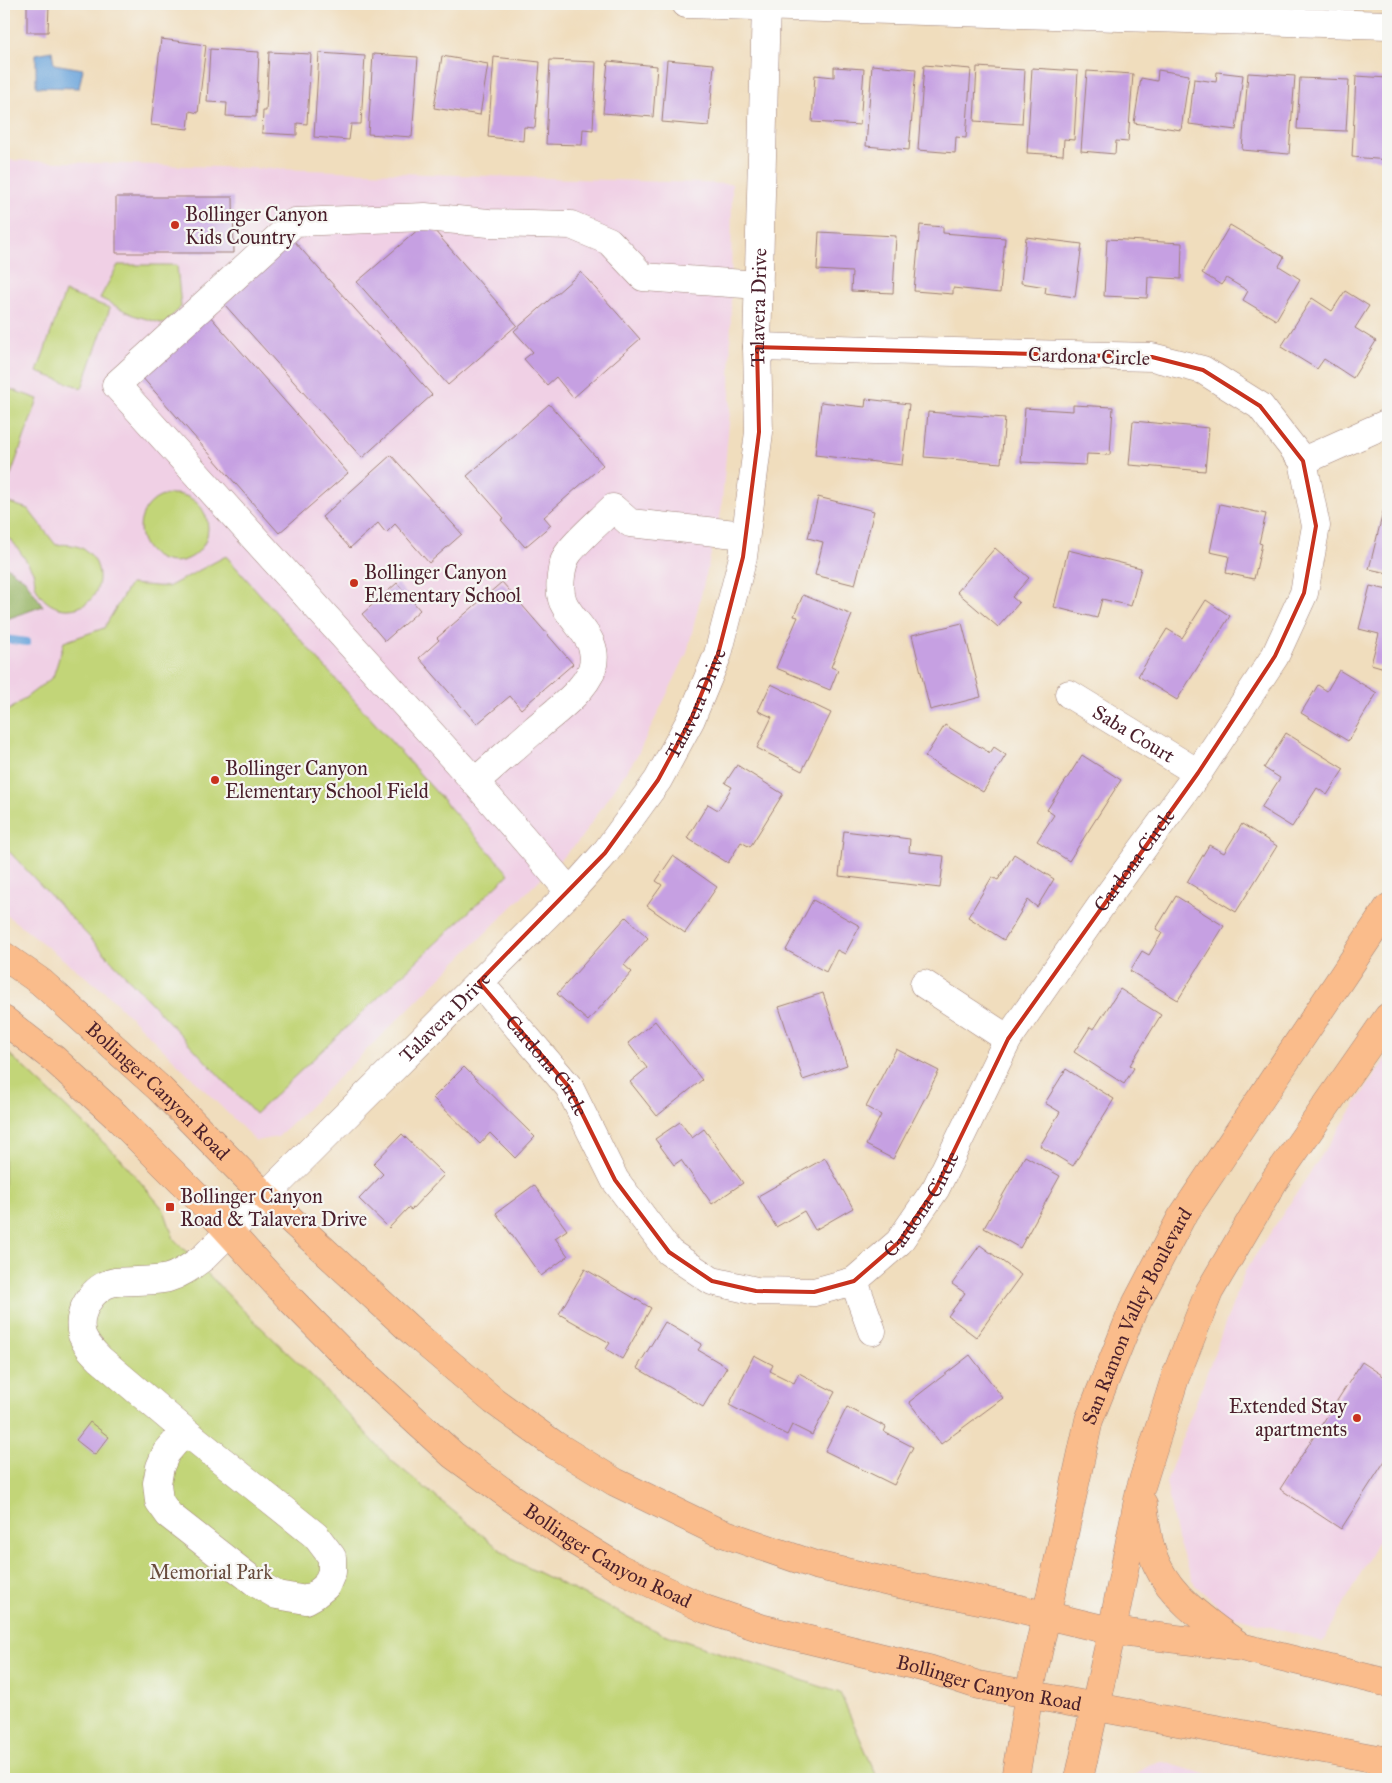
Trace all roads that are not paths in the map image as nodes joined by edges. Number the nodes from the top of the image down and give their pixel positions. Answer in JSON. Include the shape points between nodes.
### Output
{"nodes":[{"id":1,"x":686,"y":4,"type":"edge"},
{"id":2,"x":766,"y":5,"type":"edge"},
{"id":3,"x":1388,"y":25,"type":"edge"},
{"id":4,"x":759,"y":285,"type":"junction"},
{"id":5,"x":757,"y":347,"type":"junction"},
{"id":6,"x":1388,"y":423,"type":"edge"},
{"id":7,"x":1303,"y":461,"type":"junction"},
{"id":8,"x":746,"y":535,"type":"junction"},
{"id":9,"x":1069,"y":694,"type":"dead end"},
{"id":10,"x":1198,"y":773,"type":"junction"},
{"id":11,"x":475,"y":782,"type":"junction"},
{"id":12,"x":570,"y":892,"type":"junction"},
{"id":13,"x":1388,"y":908,"type":"edge"},
{"id":14,"x":4,"y":956,"type":"edge"},
{"id":15,"x":479,"y":982,"type":"junction"},
{"id":16,"x":924,"y":984,"type":"dead end"},
{"id":17,"x":1388,"y":1017,"type":"edge"},
{"id":18,"x":4,"y":1020,"type":"edge"},
{"id":19,"x":1008,"y":1039,"type":"junction"},
{"id":20,"x":265,"y":1196,"type":"junction"},
{"id":21,"x":229,"y":1232,"type":"junction"},
{"id":22,"x":854,"y":1281,"type":"junction"},
{"id":23,"x":872,"y":1331,"type":"dead end"},
{"id":24,"x":185,"y":1430,"type":"junction"},
{"id":25,"x":1140,"y":1490,"type":"junction"},
{"id":26,"x":1047,"y":1615,"type":"junction"},
{"id":27,"x":1112,"y":1631,"type":"junction"},
{"id":28,"x":1241,"y":1647,"type":"junction"},
{"id":29,"x":1388,"y":1683,"type":"edge"},
{"id":30,"x":1029,"y":1694,"type":"junction"},
{"id":31,"x":1094,"y":1707,"type":"junction"},
{"id":32,"x":1388,"y":1761,"type":"edge"},
{"id":33,"x":1016,"y":1779,"type":"edge"},
{"id":34,"x":1079,"y":1779,"type":"edge"}],
"edges":[{"from":1,"to":2,"type":"street"},
{"from":2,"to":3,"type":"street"},
{"from":2,"to":4,"type":"street","name":"Talavera Drive"},
{"from":4,"to":5,"type":"street","name":"Talavera Drive"},
{"from":4,"to":11,"type":"street","via":[[643,277],[609,241],[571,225],[425,218],[295,222],[116,384]]},
{"from":5,"to":7,"type":"street","name":"Cardona Circle","via":[[1152,356],[1203,370],[1260,406]]},
{"from":5,"to":8,"type":"street","name":"Talavera Drive","via":[[759,432]]},
{"from":6,"to":7,"type":"street"},
{"from":7,"to":10,"type":"street","name":"Cardona Circle","via":[[1316,526],[1304,593],[1275,656]]},
{"from":8,"to":11,"type":"street","via":[[630,523],[613,508],[569,552],[561,575],[562,600],[592,645],[590,675],[571,698]]},
{"from":8,"to":12,"type":"street","name":"Talavera Drive","via":[[718,654],[690,719],[658,780],[605,853]]},
{"from":9,"to":10,"type":"street","name":"Saba Court"},
{"from":10,"to":19,"type":"street","name":"Cardona Circle"},
{"from":11,"to":12,"type":"street"},
{"from":12,"to":15,"type":"street","name":"Talavera Drive"},
{"from":13,"to":26,"type":"main road","name":"San Ramon Valley Boulevard","via":[[1180,1218],[1133,1310],[1089,1420]]},
{"from":14,"to":20,"type":"main road","name":"Bollinger Canyon Road","via":[[42,982],[160,1089]]},
{"from":15,"to":20,"type":"street","name":"Talavera Drive"},
{"from":15,"to":22,"type":"street","name":"Cardona Circle","via":[[569,1087],[615,1180],[669,1252],[712,1281],[756,1291],[814,1292]]},
{"from":16,"to":19,"type":"street"},
{"from":17,"to":25,"type":"main road","via":[[1274,1181],[1208,1292],[1175,1378]]},
{"from":18,"to":21,"type":"main road","name":"Bollinger Canyon Road","via":[[54,1059],[116,1116]]},
{"from":19,"to":22,"type":"street","name":"Cardona Circle","via":[[936,1188],[899,1242]]},
{"from":20,"to":21,"type":"street","name":"Talavera Drive"},
{"from":20,"to":26,"type":"main road","name":"Bollinger Canyon Road","via":[[494,1401],[555,1445],[615,1482],[714,1530],[814,1565]]},
{"from":21,"to":24,"type":"street","name":"Talavera Drive","via":[[204,1257],[178,1274],[166,1279],[112,1282],[99,1290],[82,1312],[82,1334],[88,1346]]},
{"from":21,"to":30,"type":"main road","name":"Bollinger Canyon Road","via":[[356,1366],[453,1455],[573,1540],[619,1568],[705,1609],[761,1628],[929,1669],[978,1685]]},
{"from":22,"to":23,"type":"street"},
{"from":24,"to":24,"type":"street","name":"Talavera Drive","via":[[325,1546],[332,1557],[332,1572],[326,1586],[316,1595],[306,1600],[277,1596],[169,1515],[159,1501],[160,1467],[166,1453]]},
{"from":25,"to":27,"type":"main road"},
{"from":25,"to":28,"type":"main road","via":[[1147,1532],[1163,1576],[1191,1608]]},
{"from":26,"to":27,"type":"main road","name":"Bollinger Canyon Road"},
{"from":26,"to":30,"type":"main road","name":"San Ramon Valley Boulevard"},
{"from":27,"to":28,"type":"main road","name":"Bollinger Canyon Road"},
{"from":27,"to":31,"type":"main road"},
{"from":28,"to":29,"type":"main road","name":"Bollinger Canyon Road"},
{"from":30,"to":31,"type":"main road","name":"Bollinger Canyon Road"},
{"from":30,"to":33,"type":"main road","name":"San Ramon Valley Boulevard"},
{"from":31,"to":32,"type":"main road","name":"Bollinger Canyon Road"},
{"from":31,"to":34,"type":"main road"}]}
